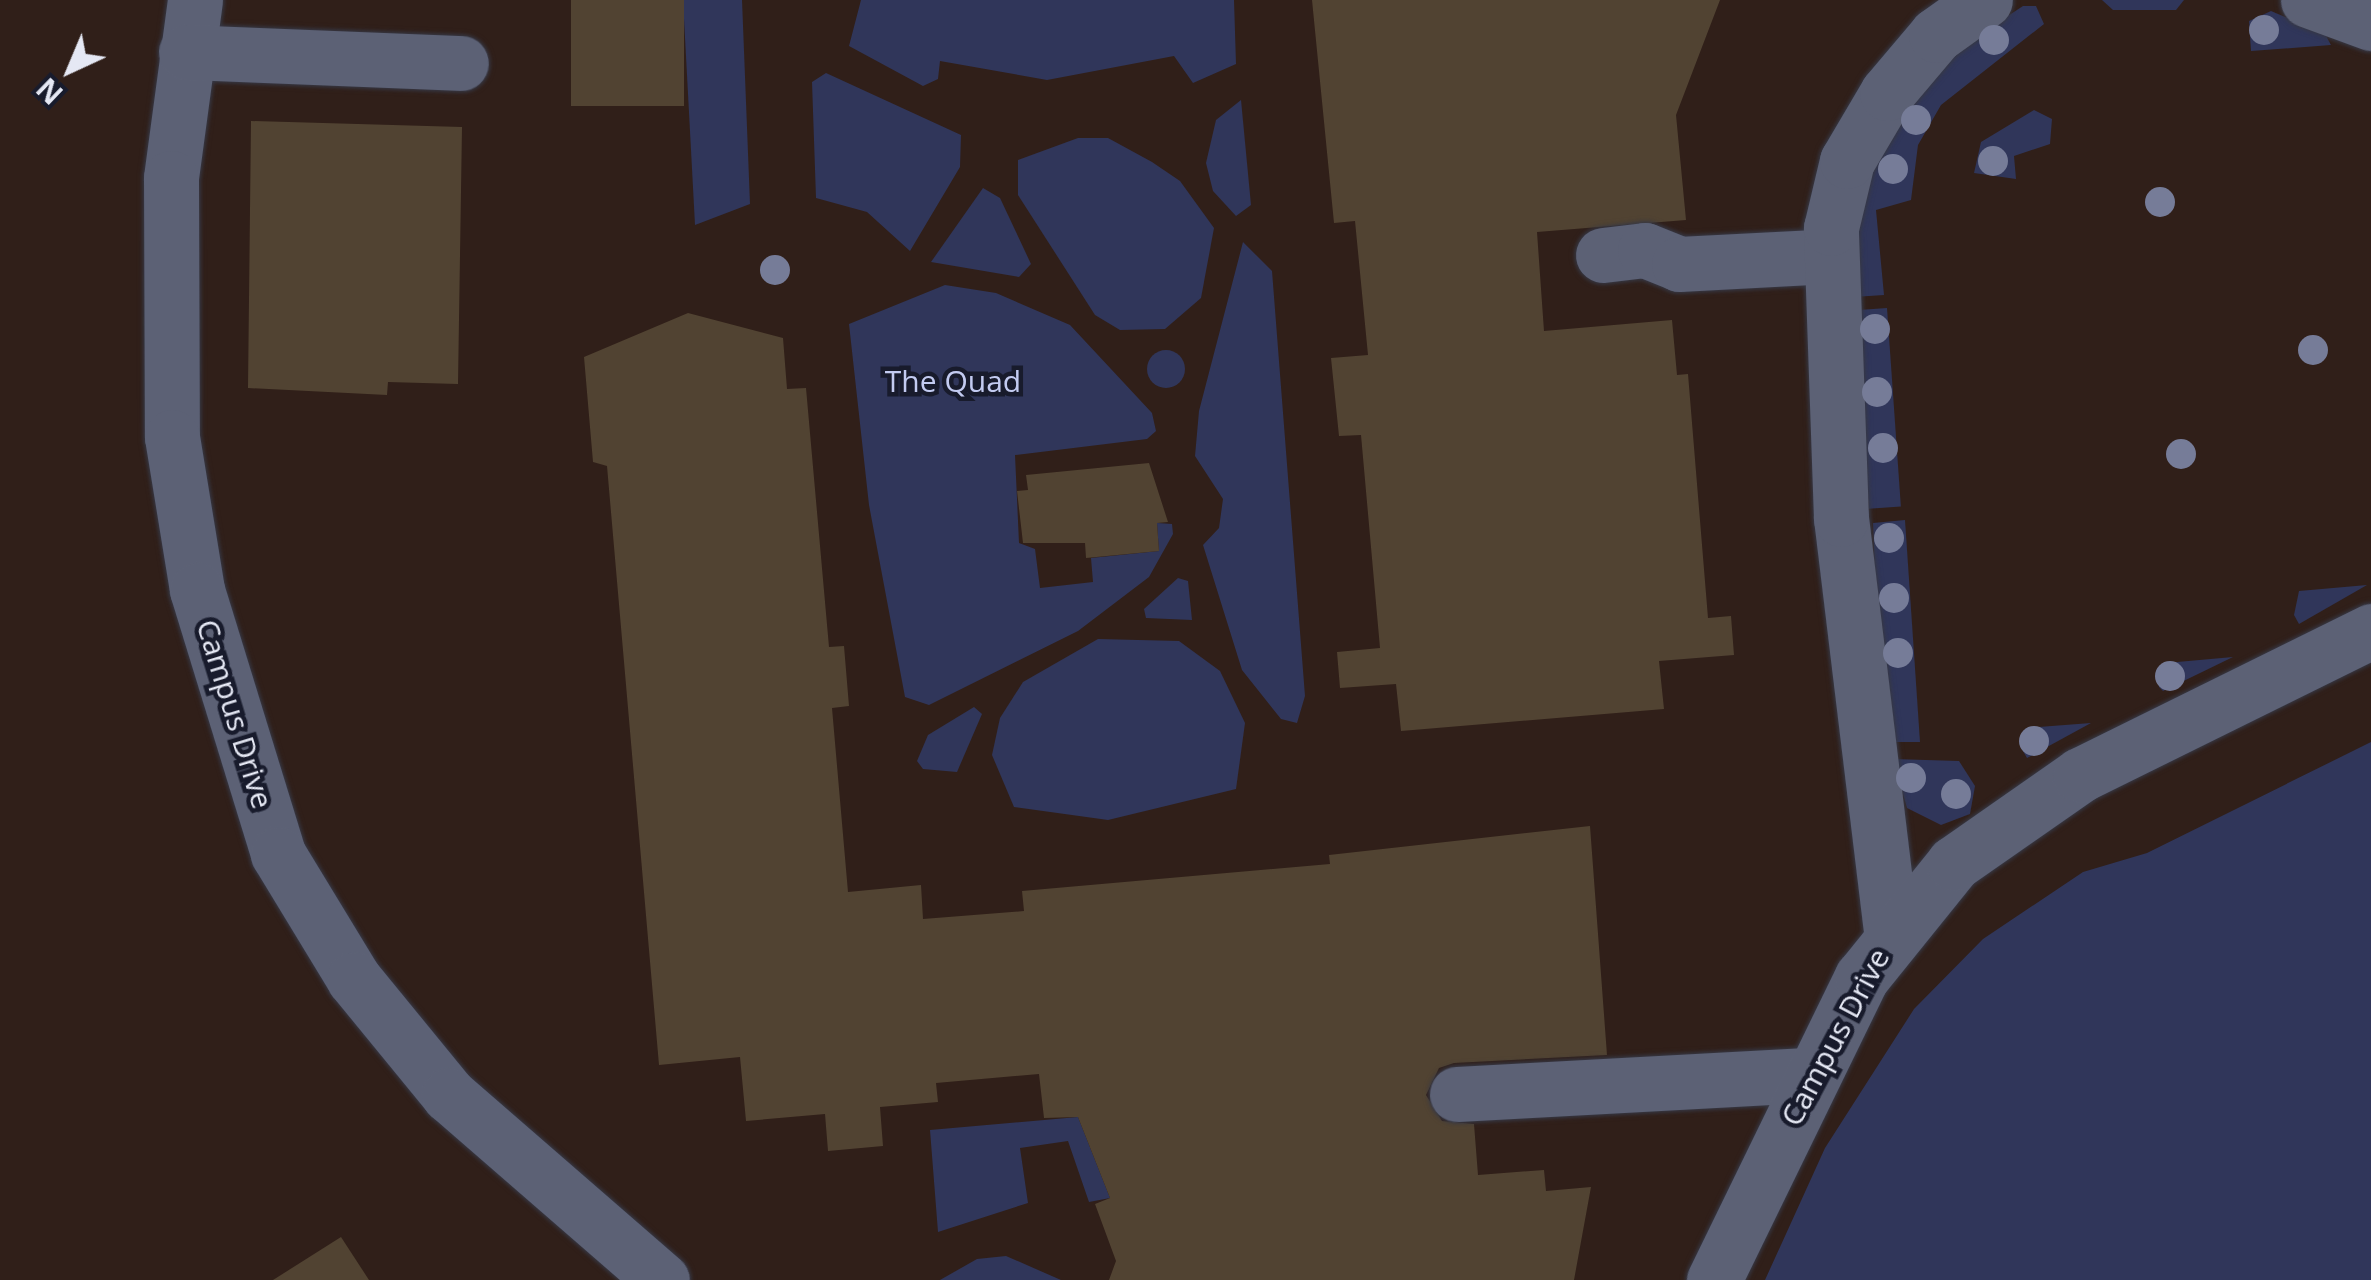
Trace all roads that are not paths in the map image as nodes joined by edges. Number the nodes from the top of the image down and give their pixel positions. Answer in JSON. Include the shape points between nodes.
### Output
{"nodes":[{"id":1,"x":1986,"y":0,"type":"edge"},
{"id":2,"x":2308,"y":0,"type":"edge"},
{"id":3,"x":2371,"y":23,"type":"edge"},
{"id":4,"x":190,"y":26,"type":"edge"},
{"id":5,"x":461,"y":63,"type":"dead end"},
{"id":6,"x":1603,"y":255,"type":"dead end"},
{"id":7,"x":1830,"y":256,"type":"junction"},
{"id":8,"x":2371,"y":631,"type":"edge"},
{"id":9,"x":1891,"y":931,"type":"junction"},
{"id":10,"x":1811,"y":1075,"type":"junction"},
{"id":11,"x":1457,"y":1094,"type":"dead end"},
{"id":12,"x":662,"y":1280,"type":"edge"},
{"id":13,"x":1714,"y":1280,"type":"edge"}],
"edges":[{"from":1,"to":7,"type":"street","via":[[1936,35],[1861,134],[1838,191]]},
{"from":2,"to":3,"type":"street"},
{"from":4,"to":5,"type":"street"},
{"from":4,"to":12,"type":"street","name":"Campus Drive","via":[[165,326],[180,506],[278,854],[354,979],[450,1095]]},
{"from":6,"to":7,"type":"street","via":[[1645,250],[1679,264]]},
{"from":7,"to":9,"type":"street","via":[[1842,538]]},
{"from":8,"to":9,"type":"street","name":"Campus Drive","via":[[2050,794],[1954,863]]},
{"from":9,"to":10,"type":"street","name":"Campus Drive"},
{"from":10,"to":11,"type":"street"},
{"from":10,"to":13,"type":"street","name":"Campus Drive"}]}
